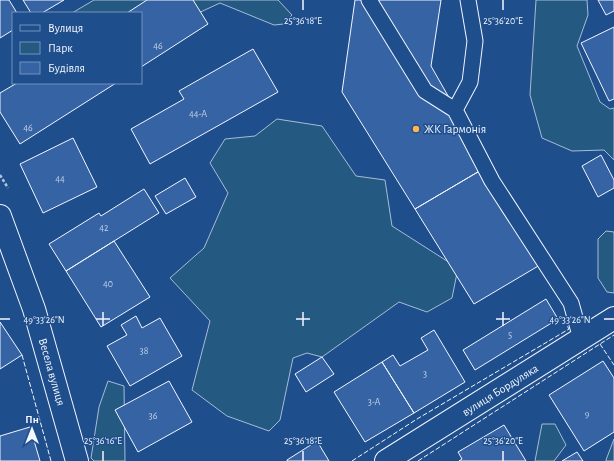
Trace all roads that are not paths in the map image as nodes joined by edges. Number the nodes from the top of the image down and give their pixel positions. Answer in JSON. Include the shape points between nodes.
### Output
{"nodes":[{"id":1,"x":369,"y":0,"type":"edge"},
{"id":2,"x":468,"y":0,"type":"edge"},
{"id":3,"x":455,"y":110,"type":"junction"},
{"id":4,"x":0,"y":216,"type":"edge"},
{"id":5,"x":614,"y":318,"type":"edge"},
{"id":6,"x":581,"y":339,"type":"junction"},
{"id":7,"x":77,"y":461,"type":"edge"},
{"id":8,"x":386,"y":461,"type":"edge"}],
"edges":[{"from":1,"to":3,"type":"lane","via":[[425,91]]},
{"from":2,"to":3,"type":"lane","via":[[475,41],[470,82]]},
{"from":3,"to":6,"type":"lane","via":[[492,181],[572,303]]},
{"from":4,"to":7,"type":"street","name":"Весела вулиця","via":[[34,309]]},
{"from":5,"to":6,"type":"street","name":"вулиця Бордуляка"},
{"from":6,"to":8,"type":"street","name":"вулиця Бордуляка"}]}
